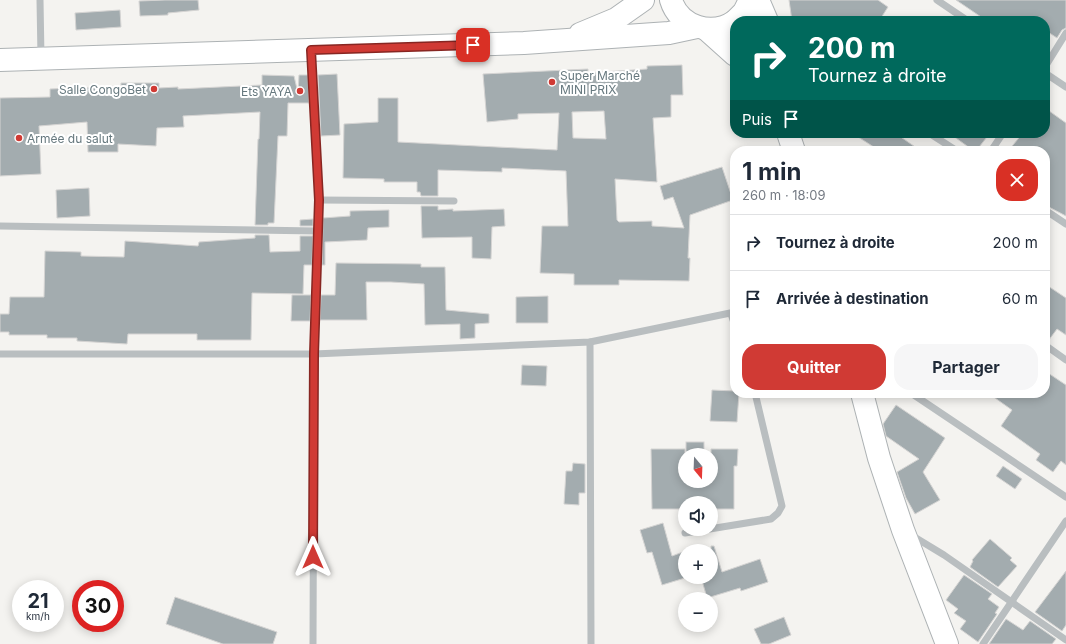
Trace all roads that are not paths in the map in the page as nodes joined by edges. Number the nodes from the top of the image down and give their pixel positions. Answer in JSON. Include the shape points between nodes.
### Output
{"nodes":[{"id":1,"x":40,"y":0,"type":"edge"},
{"id":2,"x":644,"y":0,"type":"edge"},
{"id":3,"x":671,"y":0,"type":"edge"},
{"id":4,"x":750,"y":0,"type":"edge"},
{"id":5,"x":758,"y":0,"type":"edge"},
{"id":6,"x":937,"y":0,"type":"edge"},
{"id":7,"x":740,"y":16,"type":"edge"},
{"id":8,"x":765,"y":16,"type":"edge"},
{"id":9,"x":961,"y":16,"type":"edge"},
{"id":10,"x":730,"y":23,"type":"edge"},
{"id":11,"x":701,"y":28,"type":"junction"},
{"id":12,"x":1066,"y":33,"type":"edge"},
{"id":13,"x":561,"y":41,"type":"junction"},
{"id":14,"x":311,"y":50,"type":"junction"},
{"id":15,"x":730,"y":51,"type":"edge"},
{"id":16,"x":41,"y":58,"type":"junction"},
{"id":17,"x":1050,"y":59,"type":"edge"},
{"id":18,"x":0,"y":60,"type":"edge"},
{"id":19,"x":1050,"y":76,"type":"edge"},
{"id":20,"x":1066,"y":87,"type":"edge"},
{"id":21,"x":936,"y":138,"type":"edge"},
{"id":22,"x":948,"y":146,"type":"edge"},
{"id":23,"x":319,"y":200,"type":"junction"},
{"id":24,"x":454,"y":201,"type":"dead end"},
{"id":25,"x":1050,"y":213,"type":"edge"},
{"id":26,"x":1066,"y":224,"type":"edge"},
{"id":27,"x":0,"y":226,"type":"edge"},
{"id":28,"x":317,"y":231,"type":"junction"},
{"id":29,"x":730,"y":314,"type":"edge"},
{"id":30,"x":590,"y":342,"type":"junction"},
{"id":31,"x":1050,"y":349,"type":"edge"},
{"id":32,"x":0,"y":354,"type":"edge"},
{"id":33,"x":314,"y":354,"type":"junction"},
{"id":34,"x":1066,"y":360,"type":"edge"},
{"id":35,"x":756,"y":398,"type":"edge"},
{"id":36,"x":850,"y":398,"type":"edge"},
{"id":37,"x":863,"y":398,"type":"edge"},
{"id":38,"x":918,"y":398,"type":"edge"},
{"id":39,"x":1066,"y":497,"type":"edge"},
{"id":40,"x":1066,"y":521,"type":"edge"},
{"id":41,"x":718,"y":528,"type":"edge"},
{"id":42,"x":903,"y":530,"type":"junction"},
{"id":43,"x":1011,"y":603,"type":"junction"},
{"id":44,"x":1066,"y":640,"type":"edge"},
{"id":45,"x":313,"y":644,"type":"edge"},
{"id":46,"x":591,"y":644,"type":"edge"},
{"id":47,"x":931,"y":644,"type":"edge"},
{"id":48,"x":947,"y":644,"type":"edge"},
{"id":49,"x":983,"y":644,"type":"edge"}],
"edges":[{"from":1,"to":16,"type":"street"},
{"from":2,"to":13,"type":"main road","via":[[616,19]]},
{"from":3,"to":11,"type":"main road","via":[[682,18]]},
{"from":4,"to":7,"type":"main road"},
{"from":5,"to":8,"type":"main road"},
{"from":6,"to":9,"type":"street"},
{"from":10,"to":11,"type":"main road","via":[[720,28]]},
{"from":11,"to":13,"type":"main road","via":[[669,33]]},
{"from":11,"to":15,"type":"main road"},
{"from":12,"to":17,"type":"street"},
{"from":13,"to":14,"type":"main road"},
{"from":14,"to":16,"type":"main road"},
{"from":14,"to":23,"type":"street"},
{"from":16,"to":18,"type":"main road"},
{"from":19,"to":20,"type":"street"},
{"from":21,"to":22,"type":"street"},
{"from":23,"to":24,"type":"street"},
{"from":23,"to":28,"type":"street"},
{"from":25,"to":26,"type":"street"},
{"from":27,"to":28,"type":"street"},
{"from":28,"to":33,"type":"street"},
{"from":29,"to":30,"type":"street"},
{"from":30,"to":33,"type":"street"},
{"from":30,"to":46,"type":"street"},
{"from":31,"to":34,"type":"street"},
{"from":32,"to":33,"type":"street"},
{"from":33,"to":45,"type":"street"},
{"from":35,"to":41,"type":"street","via":[[782,506],[771,519]]},
{"from":36,"to":47,"type":"main road","via":[[890,532]]},
{"from":37,"to":42,"type":"main road","via":[[879,458]]},
{"from":38,"to":39,"type":"street"},
{"from":40,"to":43,"type":"street"},
{"from":42,"to":43,"type":"street","via":[[944,555]]},
{"from":42,"to":48,"type":"main road"},
{"from":43,"to":44,"type":"street"},
{"from":43,"to":49,"type":"street"}]}
